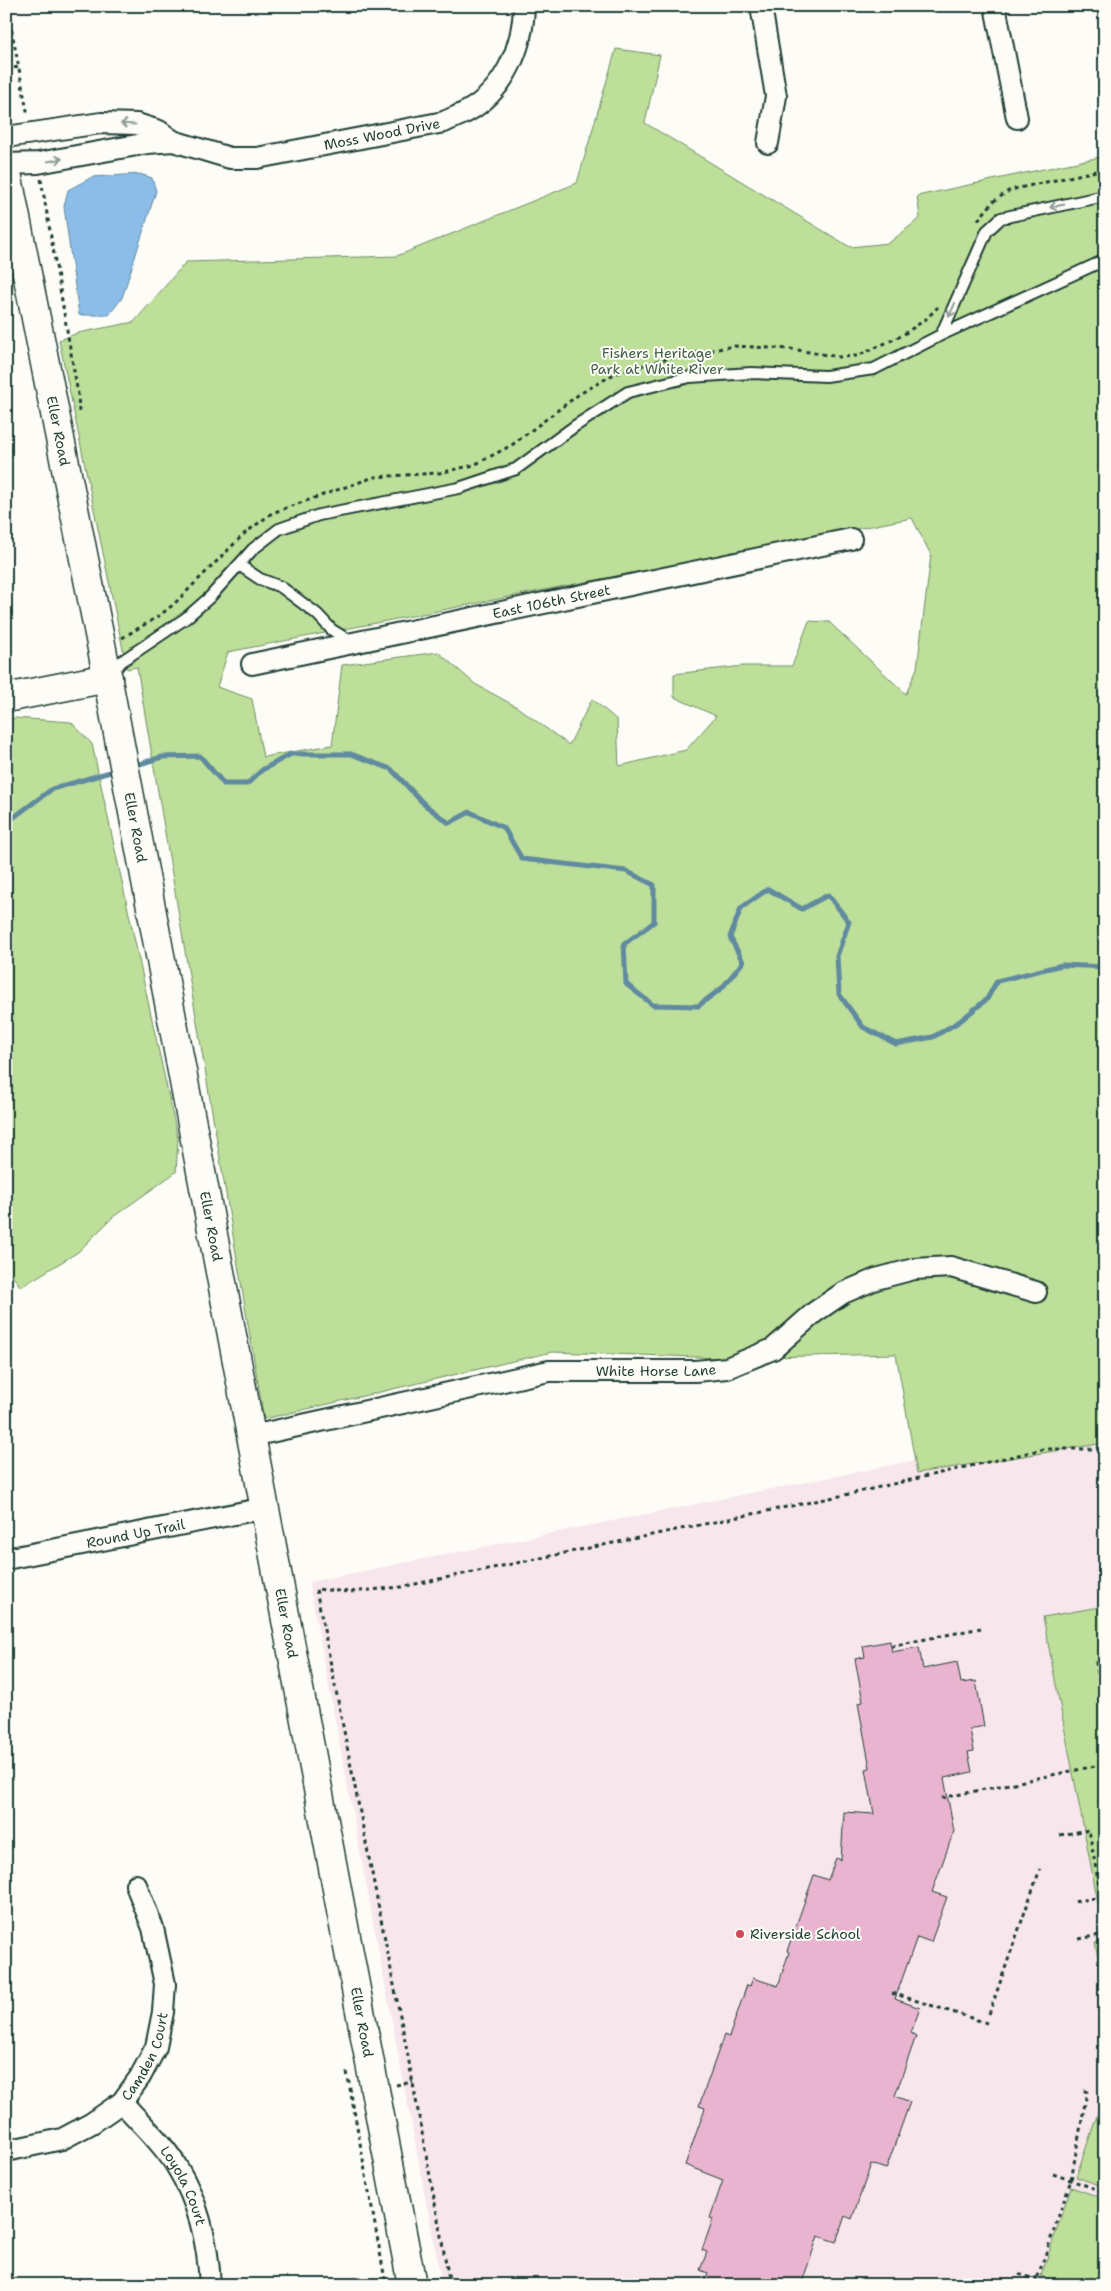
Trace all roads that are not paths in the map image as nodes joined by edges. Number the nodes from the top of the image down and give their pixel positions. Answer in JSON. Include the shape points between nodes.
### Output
{"nodes":[{"id":1,"x":524,"y":6,"type":"edge"},
{"id":2,"x":761,"y":6,"type":"edge"},
{"id":3,"x":995,"y":6,"type":"edge"},
{"id":4,"x":1017,"y":118,"type":"dead end"},
{"id":5,"x":6,"y":137,"type":"edge"},
{"id":6,"x":173,"y":141,"type":"junction"},
{"id":7,"x":768,"y":143,"type":"dead end"},
{"id":8,"x":6,"y":164,"type":"edge"},
{"id":9,"x":6,"y":168,"type":"edge"},
{"id":10,"x":1105,"y":196,"type":"edge"},
{"id":11,"x":1105,"y":260,"type":"edge"},
{"id":12,"x":941,"y":335,"type":"junction"},
{"id":13,"x":852,"y":539,"type":"dead end"},
{"id":14,"x":238,"y":565,"type":"junction"},
{"id":15,"x":354,"y":643,"type":"junction"},
{"id":16,"x":252,"y":664,"type":"dead end"},
{"id":17,"x":108,"y":678,"type":"junction"},
{"id":18,"x":6,"y":698,"type":"edge"},
{"id":19,"x":1036,"y":1292,"type":"dead end"},
{"id":20,"x":252,"y":1436,"type":"junction"},
{"id":21,"x":265,"y":1508,"type":"junction"},
{"id":22,"x":6,"y":1558,"type":"edge"},
{"id":23,"x":136,"y":1885,"type":"dead end"},
{"id":24,"x":122,"y":2102,"type":"junction"},
{"id":25,"x":6,"y":2151,"type":"edge"},
{"id":26,"x":210,"y":2285,"type":"edge"},
{"id":27,"x":412,"y":2285,"type":"edge"}],
"edges":[{"from":1,"to":6,"type":"street","name":"Moss Wood Drive","via":[[519,42],[496,88],[469,111],[444,122],[257,158],[230,158]]},
{"from":2,"to":7,"type":"street","via":[[776,96]]},
{"from":3,"to":4,"type":"street"},
{"from":6,"to":5,"type":"street","name":"Moss Wood Drive","one_way":true,"via":[[159,131],[138,124],[101,123]]},
{"from":8,"to":6,"type":"street","name":"Moss Wood Drive","one_way":true,"via":[[38,163],[148,142]]},
{"from":9,"to":17,"type":"street","name":"Eller Road"},
{"from":10,"to":12,"type":"lane","one_way":true,"via":[[1001,218],[987,231]]},
{"from":11,"to":12,"type":"lane"},
{"from":12,"to":14,"type":"lane","via":[[874,369],[826,376],[752,373],[690,377],[628,392],[516,469],[459,488],[319,515],[279,530]]},
{"from":13,"to":15,"type":"street","name":"East 106th Street"},
{"from":14,"to":15,"type":"lane","via":[[280,587],[317,614],[332,630]]},
{"from":14,"to":17,"type":"lane","via":[[186,618],[122,661]]},
{"from":15,"to":16,"type":"street","name":"East 106th Street"},
{"from":17,"to":18,"type":"street"},
{"from":17,"to":20,"type":"street","name":"Eller Road"},
{"from":19,"to":20,"type":"street","name":"White Horse Lane","via":[[951,1267],[914,1268],[843,1293],[815,1312],[773,1350],[727,1368],[550,1371]]},
{"from":20,"to":21,"type":"street","name":"Eller Road"},
{"from":21,"to":22,"type":"street","name":"Round Up Trail"},
{"from":21,"to":27,"type":"street","name":"Eller Road"},
{"from":23,"to":24,"type":"street","name":"Camden Court","via":[[161,1958],[164,2002],[156,2047]]},
{"from":24,"to":25,"type":"street","name":"Camden Court","via":[[62,2139]]},
{"from":24,"to":26,"type":"street","name":"Loyola Court","via":[[177,2166],[194,2198],[205,2237]]}]}
